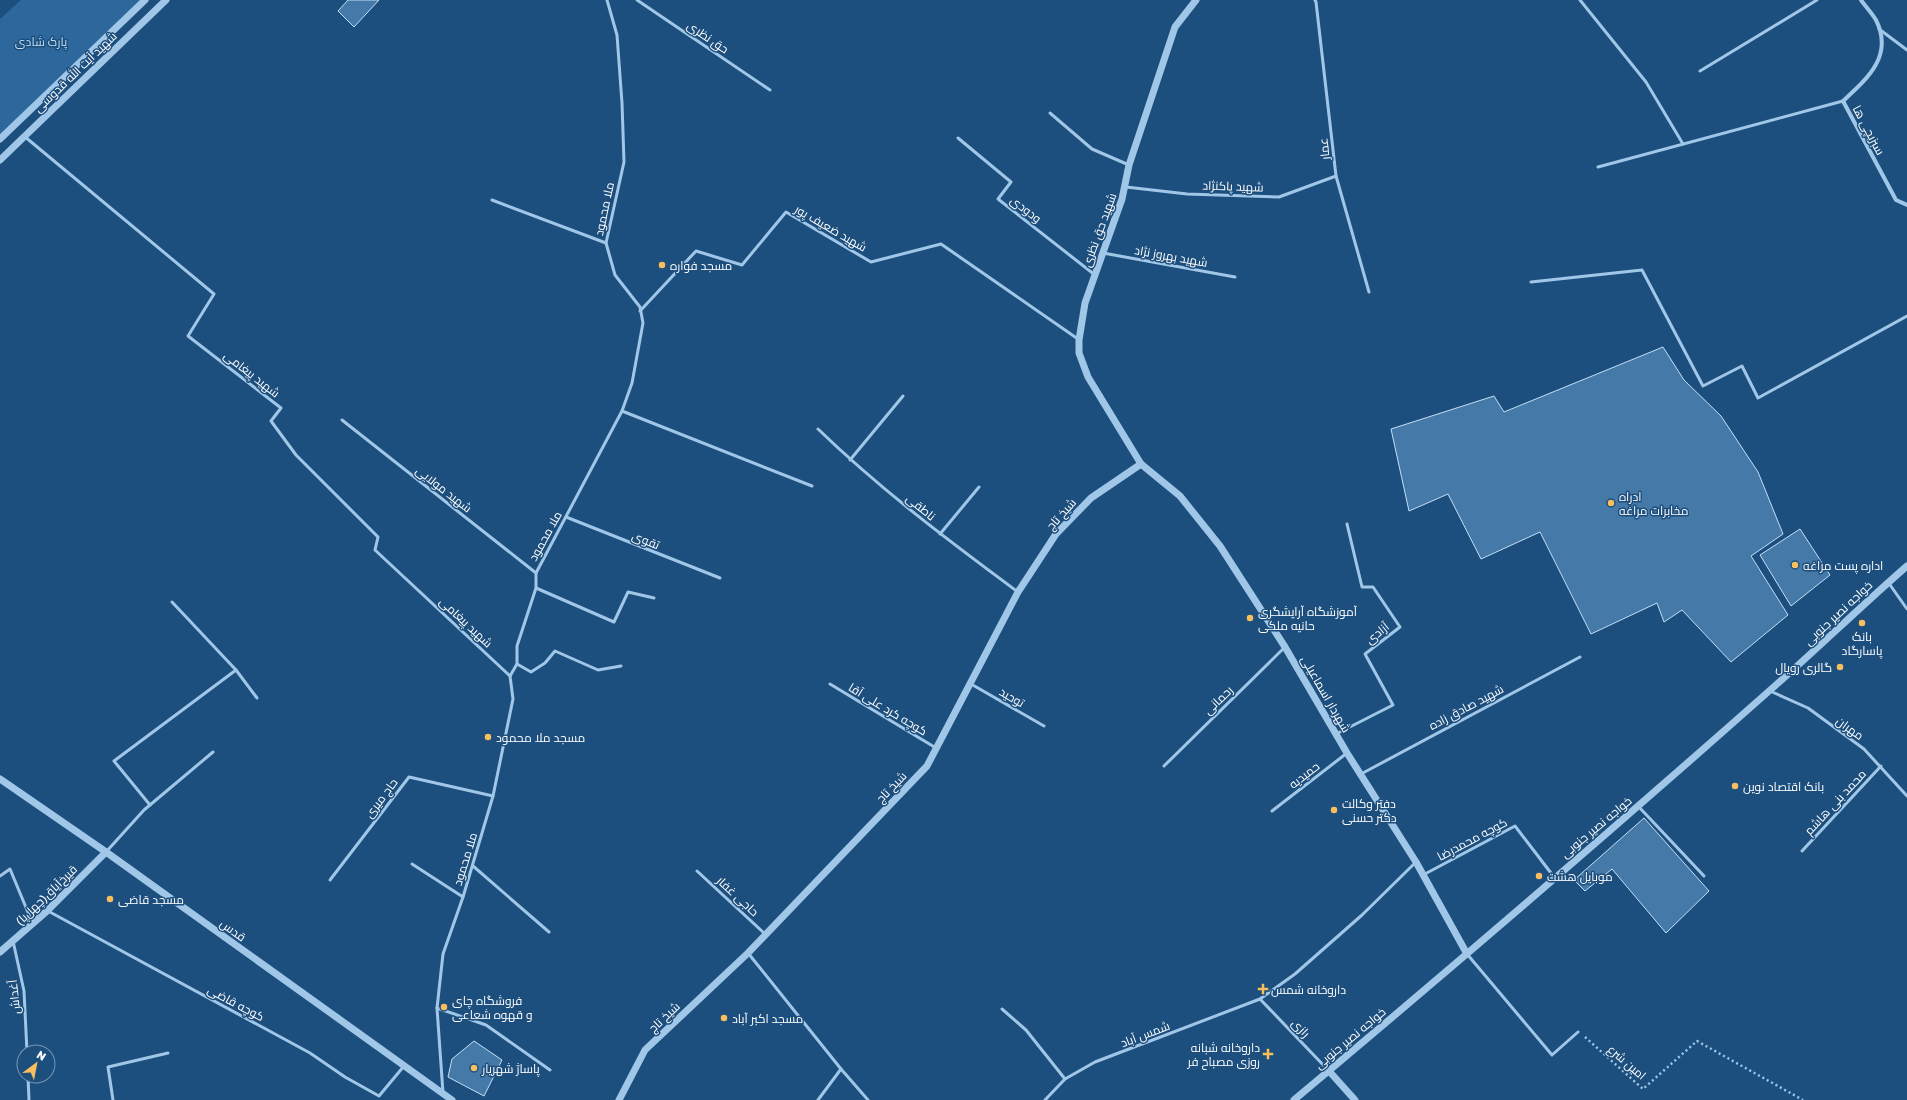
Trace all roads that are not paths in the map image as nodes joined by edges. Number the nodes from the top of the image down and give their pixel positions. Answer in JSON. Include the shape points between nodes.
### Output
{"nodes":[{"id":1,"x":145,"y":0,"type":"edge"},
{"id":2,"x":166,"y":0,"type":"edge"},
{"id":3,"x":607,"y":0,"type":"edge"},
{"id":4,"x":637,"y":0,"type":"edge"},
{"id":5,"x":1196,"y":0,"type":"edge"},
{"id":6,"x":1315,"y":0,"type":"edge"},
{"id":7,"x":1580,"y":0,"type":"edge"},
{"id":8,"x":1817,"y":0,"type":"edge"},
{"id":9,"x":1861,"y":0,"type":"edge"},
{"id":10,"x":1878,"y":28,"type":"junction"},
{"id":11,"x":1907,"y":50,"type":"edge"},
{"id":12,"x":1700,"y":71,"type":"dead end"},
{"id":13,"x":770,"y":90,"type":"dead end"},
{"id":14,"x":1842,"y":101,"type":"junction"},
{"id":15,"x":1050,"y":113,"type":"dead end"},
{"id":16,"x":24,"y":136,"type":"junction"},
{"id":17,"x":958,"y":138,"type":"dead end"},
{"id":18,"x":0,"y":139,"type":"edge"},
{"id":19,"x":1683,"y":144,"type":"junction"},
{"id":20,"x":0,"y":160,"type":"edge"},
{"id":21,"x":1129,"y":165,"type":"junction"},
{"id":22,"x":1598,"y":167,"type":"dead end"},
{"id":23,"x":1336,"y":176,"type":"junction"},
{"id":24,"x":1126,"y":187,"type":"junction"},
{"id":25,"x":492,"y":200,"type":"dead end"},
{"id":26,"x":1907,"y":205,"type":"edge"},
{"id":27,"x":606,"y":243,"type":"junction"},
{"id":28,"x":1103,"y":253,"type":"junction"},
{"id":29,"x":1095,"y":275,"type":"junction"},
{"id":30,"x":1235,"y":277,"type":"dead end"},
{"id":31,"x":1531,"y":282,"type":"dead end"},
{"id":32,"x":1369,"y":292,"type":"dead end"},
{"id":33,"x":640,"y":311,"type":"junction"},
{"id":34,"x":1907,"y":316,"type":"edge"},
{"id":35,"x":1079,"y":340,"type":"junction"},
{"id":36,"x":903,"y":396,"type":"dead end"},
{"id":37,"x":622,"y":411,"type":"junction"},
{"id":38,"x":342,"y":420,"type":"dead end"},
{"id":39,"x":818,"y":429,"type":"dead end"},
{"id":40,"x":850,"y":460,"type":"junction"},
{"id":41,"x":1141,"y":464,"type":"junction"},
{"id":42,"x":812,"y":486,"type":"dead end"},
{"id":43,"x":978,"y":487,"type":"dead end"},
{"id":44,"x":566,"y":517,"type":"junction"},
{"id":45,"x":1347,"y":524,"type":"dead end"},
{"id":46,"x":940,"y":534,"type":"junction"},
{"id":47,"x":1907,"y":566,"type":"edge"},
{"id":48,"x":536,"y":573,"type":"junction"},
{"id":49,"x":720,"y":578,"type":"dead end"},
{"id":50,"x":1888,"y":582,"type":"junction"},
{"id":51,"x":536,"y":588,"type":"junction"},
{"id":52,"x":1018,"y":592,"type":"junction"},
{"id":53,"x":654,"y":598,"type":"dead end"},
{"id":54,"x":172,"y":602,"type":"dead end"},
{"id":55,"x":1907,"y":609,"type":"edge"},
{"id":56,"x":1286,"y":647,"type":"junction"},
{"id":57,"x":1580,"y":657,"type":"dead end"},
{"id":58,"x":517,"y":664,"type":"junction"},
{"id":59,"x":621,"y":666,"type":"dead end"},
{"id":60,"x":236,"y":670,"type":"junction"},
{"id":61,"x":510,"y":676,"type":"junction"},
{"id":62,"x":830,"y":684,"type":"dead end"},
{"id":63,"x":971,"y":684,"type":"junction"},
{"id":64,"x":1770,"y":691,"type":"junction"},
{"id":65,"x":257,"y":698,"type":"dead end"},
{"id":66,"x":1044,"y":726,"type":"dead end"},
{"id":67,"x":1336,"y":734,"type":"junction"},
{"id":68,"x":938,"y":749,"type":"junction"},
{"id":69,"x":213,"y":752,"type":"dead end"},
{"id":70,"x":1347,"y":753,"type":"junction"},
{"id":71,"x":1164,"y":766,"type":"dead end"},
{"id":72,"x":1881,"y":766,"type":"junction"},
{"id":73,"x":1361,"y":774,"type":"junction"},
{"id":74,"x":0,"y":779,"type":"edge"},
{"id":75,"x":493,"y":796,"type":"junction"},
{"id":76,"x":1907,"y":796,"type":"edge"},
{"id":77,"x":150,"y":805,"type":"junction"},
{"id":78,"x":1638,"y":806,"type":"junction"},
{"id":79,"x":1272,"y":810,"type":"dead end"},
{"id":80,"x":1802,"y":851,"type":"dead end"},
{"id":81,"x":106,"y":852,"type":"junction"},
{"id":82,"x":1416,"y":862,"type":"junction"},
{"id":83,"x":412,"y":864,"type":"dead end"},
{"id":84,"x":472,"y":866,"type":"junction"},
{"id":85,"x":697,"y":871,"type":"dead end"},
{"id":86,"x":0,"y":876,"type":"edge"},
{"id":87,"x":1423,"y":876,"type":"junction"},
{"id":88,"x":1704,"y":876,"type":"dead end"},
{"id":89,"x":1554,"y":878,"type":"junction"},
{"id":90,"x":330,"y":880,"type":"dead end"},
{"id":91,"x":463,"y":897,"type":"junction"},
{"id":92,"x":47,"y":911,"type":"junction"},
{"id":93,"x":33,"y":924,"type":"junction"},
{"id":94,"x":549,"y":932,"type":"dead end"},
{"id":95,"x":766,"y":935,"type":"junction"},
{"id":96,"x":13,"y":941,"type":"junction"},
{"id":97,"x":0,"y":952,"type":"edge"},
{"id":98,"x":748,"y":953,"type":"junction"},
{"id":99,"x":1467,"y":954,"type":"junction"},
{"id":100,"x":1260,"y":998,"type":"junction"},
{"id":101,"x":437,"y":1008,"type":"junction"},
{"id":102,"x":1002,"y":1009,"type":"dead end"},
{"id":103,"x":1578,"y":1032,"type":"road end"},
{"id":104,"x":27,"y":1044,"type":"edge"},
{"id":105,"x":168,"y":1053,"type":"dead end"},
{"id":106,"x":404,"y":1066,"type":"junction"},
{"id":107,"x":841,"y":1069,"type":"junction"},
{"id":108,"x":550,"y":1070,"type":"dead end"},
{"id":109,"x":1329,"y":1071,"type":"junction"},
{"id":110,"x":1065,"y":1079,"type":"junction"},
{"id":111,"x":28,"y":1084,"type":"edge"},
{"id":112,"x":443,"y":1094,"type":"junction"},
{"id":113,"x":29,"y":1100,"type":"edge"},
{"id":114,"x":113,"y":1100,"type":"edge"},
{"id":115,"x":452,"y":1100,"type":"edge"},
{"id":116,"x":619,"y":1100,"type":"edge"},
{"id":117,"x":818,"y":1100,"type":"edge"},
{"id":118,"x":868,"y":1100,"type":"edge"},
{"id":119,"x":1045,"y":1100,"type":"edge"},
{"id":120,"x":1294,"y":1100,"type":"edge"},
{"id":121,"x":1355,"y":1100,"type":"edge"}],
"edges":[{"from":1,"to":18,"type":"street","name":"شهید آیت الله قدوسی"},
{"from":2,"to":16,"type":"street","name":"شهید آیت الله قدوسی"},
{"from":3,"to":27,"type":"lane","name":"ملا محمود","via":[[617,35],[624,162]]},
{"from":4,"to":13,"type":"lane","name":"حق نظری"},
{"from":5,"to":21,"type":"street","name":"شهید حق نظری","via":[[1175,27]]},
{"from":6,"to":23,"type":"lane","name":"عمار"},
{"from":7,"to":19,"type":"lane","via":[[1646,82]]},
{"from":8,"to":12,"type":"lane"},
{"from":9,"to":10,"type":"street","name":"سبزیچی ها"},
{"from":10,"to":11,"type":"lane"},
{"from":10,"to":14,"type":"street","name":"سبزیچی ها","via":[[1882,47],[1877,65]]},
{"from":14,"to":19,"type":"lane"},
{"from":14,"to":26,"type":"street","name":"سبزیچی ها","via":[[1896,200]]},
{"from":15,"to":21,"type":"lane","via":[[1092,149]]},
{"from":16,"to":20,"type":"street","name":"شهید آیت الله قدوسی"},
{"from":16,"to":61,"type":"lane","name":"شهید پیغامی","via":[[214,294],[188,336],[281,408],[271,421],[296,455],[378,537],[376,550]]},
{"from":17,"to":29,"type":"lane","name":"ودودی","via":[[1011,182],[998,199]]},
{"from":19,"to":22,"type":"lane"},
{"from":21,"to":24,"type":"street","name":"شهید حق نظری"},
{"from":23,"to":24,"type":"lane","name":"شهید پاکنژاد","via":[[1279,197],[1186,194]]},
{"from":23,"to":32,"type":"lane","name":"عمار"},
{"from":24,"to":28,"type":"street","name":"شهید حق نظری"},
{"from":25,"to":27,"type":"lane"},
{"from":27,"to":33,"type":"lane","name":"ملا محمود","via":[[615,275],[640,307]]},
{"from":28,"to":29,"type":"street","name":"شهید حق نظری"},
{"from":28,"to":30,"type":"lane","name":"شهید بهروز نژاد"},
{"from":29,"to":35,"type":"street","name":"شهید حق نظری","via":[[1085,303]]},
{"from":31,"to":34,"type":"lane","via":[[1642,270],[1703,386],[1742,366],[1758,398]]},
{"from":33,"to":35,"type":"lane","name":"شهید ضعیف پور","via":[[696,251],[742,265],[786,212],[871,262],[941,244]]},
{"from":33,"to":37,"type":"lane","name":"ملا محمود","via":[[643,323],[632,383]]},
{"from":35,"to":41,"type":"street","name":"شهید حق نظری","via":[[1079,353],[1088,377]]},
{"from":36,"to":40,"type":"lane"},
{"from":37,"to":42,"type":"lane"},
{"from":37,"to":44,"type":"lane","name":"ملا محمود","via":[[591,465]]},
{"from":38,"to":48,"type":"lane","name":"شهید مولایی"},
{"from":39,"to":40,"type":"lane","name":"ناطقی"},
{"from":40,"to":46,"type":"lane","name":"ناطقی"},
{"from":41,"to":52,"type":"street","name":"شیخ تاج","via":[[1091,498],[1061,529]]},
{"from":41,"to":56,"type":"street","name":"شهردار اسماعیلی","via":[[1180,496],[1220,546]]},
{"from":43,"to":46,"type":"lane"},
{"from":44,"to":48,"type":"lane","name":"ملا محمود"},
{"from":44,"to":49,"type":"lane","name":"تقوی"},
{"from":45,"to":67,"type":"lane","name":"آزادی","via":[[1362,586],[1373,587],[1400,627],[1365,654],[1393,704]]},
{"from":46,"to":52,"type":"lane","name":"ناطقی"},
{"from":47,"to":50,"type":"street","name":"خواجه نصیر جنوبی"},
{"from":48,"to":51,"type":"lane","name":"ملا محمود"},
{"from":50,"to":55,"type":"lane"},
{"from":50,"to":64,"type":"street","name":"خواجه نصیر جنوبی"},
{"from":51,"to":53,"type":"lane","via":[[614,622],[628,592]]},
{"from":51,"to":58,"type":"lane","name":"ملا محمود","via":[[517,646]]},
{"from":52,"to":63,"type":"street","name":"شیخ تاج"},
{"from":54,"to":60,"type":"lane"},
{"from":56,"to":67,"type":"street","name":"شهردار اسماعیلی"},
{"from":56,"to":71,"type":"lane","name":"رحمانی"},
{"from":57,"to":73,"type":"lane","name":"شهید صادق زاده"},
{"from":58,"to":59,"type":"lane","via":[[531,672],[545,663],[555,651],[598,670]]},
{"from":58,"to":61,"type":"lane","name":"ملا محمود"},
{"from":60,"to":65,"type":"lane"},
{"from":60,"to":77,"type":"lane","via":[[114,761]]},
{"from":61,"to":75,"type":"lane","name":"ملا محمود","via":[[513,699]]},
{"from":62,"to":68,"type":"lane","name":"کوچه کرد علی آقا"},
{"from":63,"to":66,"type":"lane","name":"توحید"},
{"from":63,"to":68,"type":"street","name":"شیخ تاج"},
{"from":64,"to":72,"type":"lane","name":"مهران","via":[[1808,708],[1864,749]]},
{"from":64,"to":78,"type":"street","name":"خواجه نصیر جنوبی"},
{"from":67,"to":70,"type":"street","name":"شهردار اسماعیلی"},
{"from":68,"to":95,"type":"street","name":"شیخ تاج","via":[[927,766]]},
{"from":69,"to":77,"type":"lane"},
{"from":70,"to":73,"type":"street","name":"شهردار اسماعیلی"},
{"from":70,"to":79,"type":"lane","name":"حمیدیه"},
{"from":72,"to":76,"type":"lane","name":"مهران"},
{"from":72,"to":80,"type":"lane","name":"محمد بنی هاشم"},
{"from":73,"to":82,"type":"street","name":"شهردار اسماعیلی"},
{"from":74,"to":81,"type":"street","name":"قدس"},
{"from":75,"to":84,"type":"lane","name":"ملا محمود"},
{"from":75,"to":90,"type":"lane","name":"حاج میری","via":[[409,777]]},
{"from":77,"to":81,"type":"lane"},
{"from":78,"to":88,"type":"lane"},
{"from":78,"to":89,"type":"street","name":"خواجه نصیر جنوبی"},
{"from":81,"to":92,"type":"street","name":"قیرخ‌آیاق(چهل‌پا)"},
{"from":81,"to":106,"type":"street","name":"قدس"},
{"from":82,"to":87,"type":"street","name":"شهردار اسماعیلی"},
{"from":82,"to":100,"type":"lane","name":"شمس آباد","via":[[1362,915],[1295,974]]},
{"from":83,"to":91,"type":"lane"},
{"from":84,"to":91,"type":"lane","name":"ملا محمود"},
{"from":84,"to":94,"type":"lane"},
{"from":85,"to":95,"type":"lane","name":"حاجی غفار"},
{"from":86,"to":93,"type":"lane","via":[[10,870]]},
{"from":87,"to":89,"type":"lane","name":"کوچه محمدرضا","via":[[1516,826]]},
{"from":87,"to":99,"type":"street","name":"شهردار اسماعیلی"},
{"from":89,"to":99,"type":"street","name":"خواجه نصیر جنوبی"},
{"from":91,"to":101,"type":"lane","name":"ملا محمود","via":[[443,954]]},
{"from":92,"to":93,"type":"street","name":"قیرخ‌آیاق(چهل‌پا)"},
{"from":92,"to":106,"type":"lane","name":"کوچه قاضی","via":[[310,1053],[379,1096]]},
{"from":93,"to":96,"type":"street","name":"قیرخ‌آیاق(چهل‌پا)"},
{"from":95,"to":98,"type":"street","name":"شیخ تاج"},
{"from":96,"to":97,"type":"street","name":"قیرخ‌آیاق(چهل‌پا)"},
{"from":96,"to":104,"type":"lane","name":"آغداش","via":[[24,990]]},
{"from":98,"to":107,"type":"lane"},
{"from":98,"to":116,"type":"street","name":"شیخ تاج","via":[[645,1050]]},
{"from":99,"to":103,"type":"lane","via":[[1552,1055]]},
{"from":99,"to":109,"type":"street","name":"خواجه نصیر جنوبی"},
{"from":100,"to":109,"type":"lane","name":"رازی"},
{"from":100,"to":110,"type":"lane","name":"شمس آباد","via":[[1095,1062]]},
{"from":101,"to":108,"type":"lane","via":[[486,1025]]},
{"from":101,"to":112,"type":"lane","name":"ملا محمود"},
{"from":102,"to":110,"type":"lane","via":[[1026,1030]]},
{"from":105,"to":114,"type":"lane","via":[[108,1067]]},
{"from":106,"to":112,"type":"street","name":"قدس"},
{"from":107,"to":117,"type":"lane"},
{"from":107,"to":118,"type":"lane"},
{"from":109,"to":120,"type":"street","name":"خواجه نصیر جنوبی"},
{"from":109,"to":121,"type":"street"},
{"from":110,"to":119,"type":"lane","name":"شمس آباد"},
{"from":111,"to":113,"type":"lane"},
{"from":112,"to":115,"type":"street","name":"قدس"}]}
